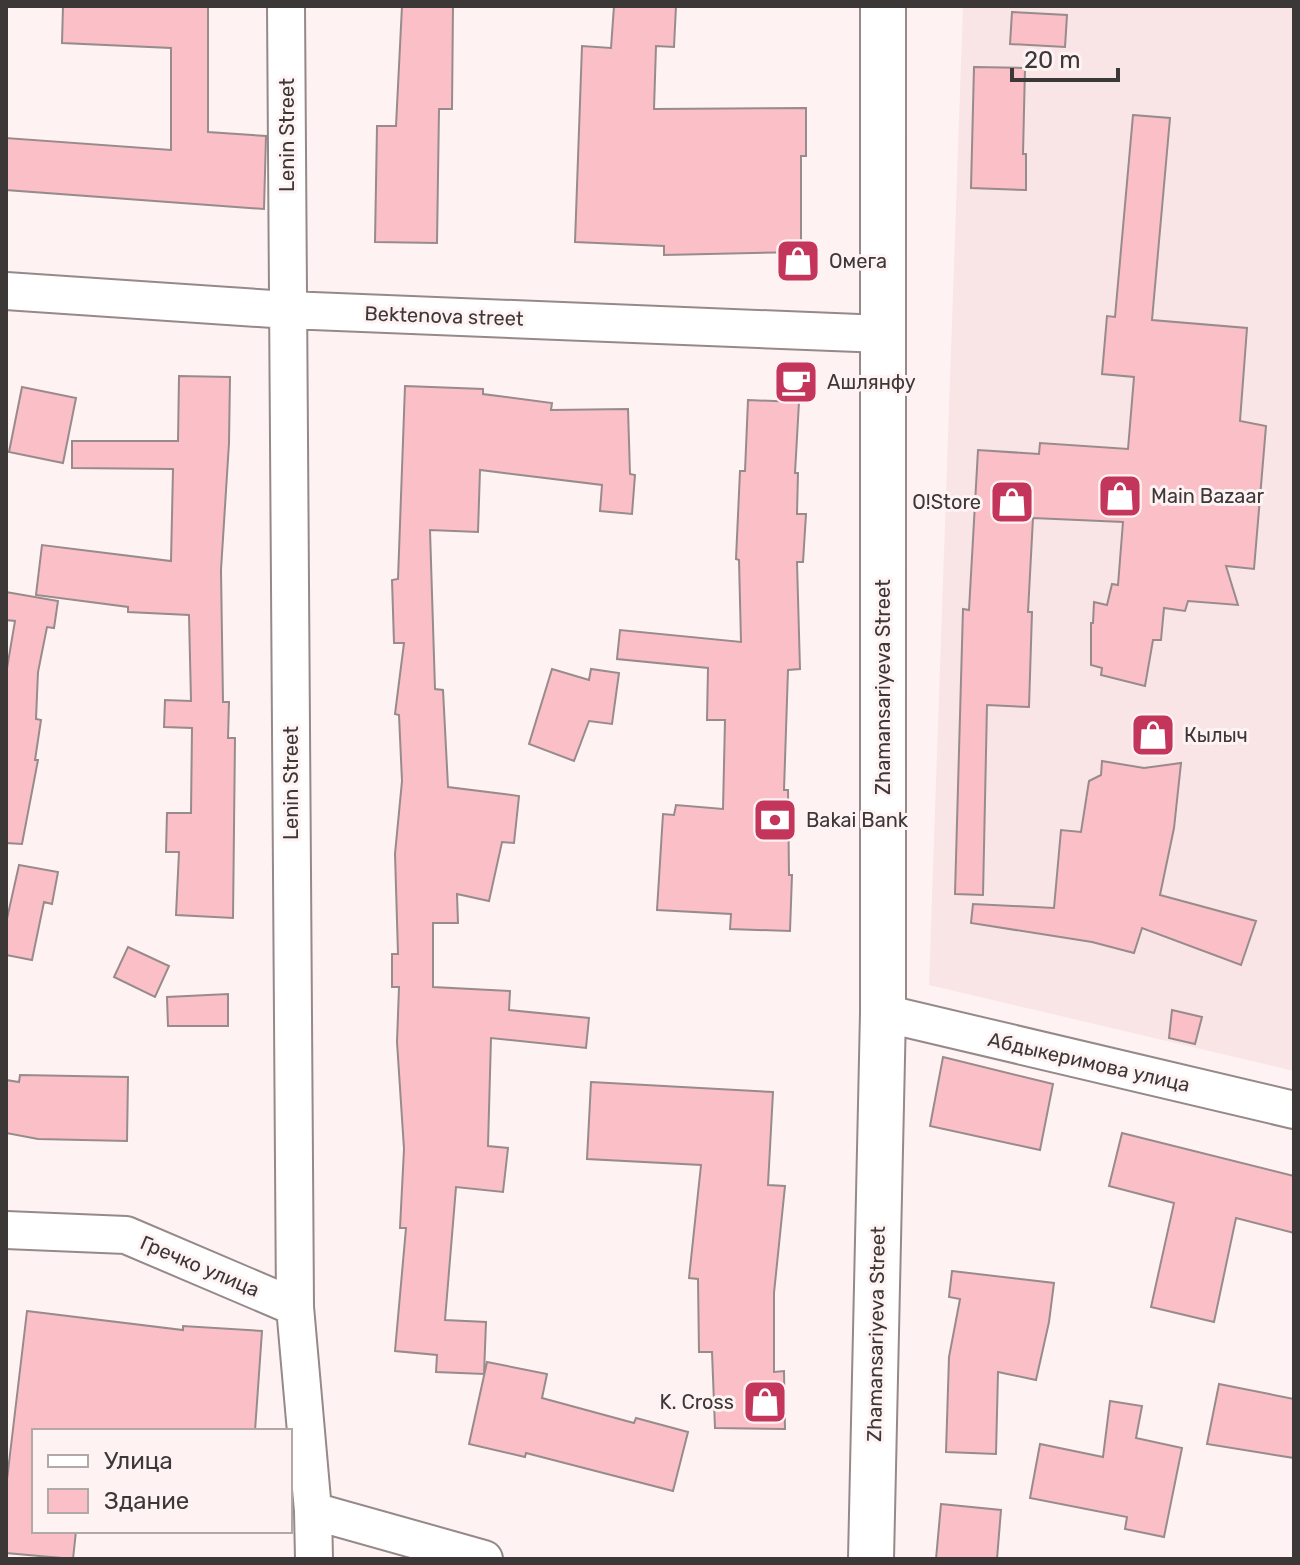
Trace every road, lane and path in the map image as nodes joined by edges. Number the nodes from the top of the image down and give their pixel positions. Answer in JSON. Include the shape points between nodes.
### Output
{"nodes":[{"id":1,"x":286,"y":6,"type":"edge"},
{"id":2,"x":883,"y":6,"type":"edge"},
{"id":3,"x":6,"y":291,"type":"edge"},
{"id":4,"x":288,"y":310,"type":"junction"},
{"id":5,"x":883,"y":334,"type":"junction"},
{"id":6,"x":883,"y":1013,"type":"junction"},
{"id":7,"x":1294,"y":1110,"type":"edge"},
{"id":8,"x":6,"y":1230,"type":"edge"},
{"id":9,"x":295,"y":1307,"type":"junction"},
{"id":10,"x":313,"y":1511,"type":"junction"},
{"id":11,"x":314,"y":1559,"type":"edge"},
{"id":12,"x":484,"y":1559,"type":"edge"},
{"id":13,"x":871,"y":1559,"type":"edge"}],
"edges":[{"from":1,"to":4,"type":"street","name":"Lenin Street"},
{"from":2,"to":5,"type":"main road","name":"Zhamansariyeva Street"},
{"from":3,"to":4,"type":"street","name":"Bektenova street"},
{"from":4,"to":5,"type":"street","name":"Bektenova street"},
{"from":4,"to":9,"type":"street","name":"Lenin Street"},
{"from":5,"to":6,"type":"main road","name":"Zhamansariyeva Street"},
{"from":6,"to":7,"type":"street","name":"Абдыкеримова улица"},
{"from":6,"to":13,"type":"main road","name":"Zhamansariyeva Street"},
{"from":8,"to":9,"type":"street","name":"Гречко улица","via":[[126,1235]]},
{"from":9,"to":10,"type":"street","name":"Lenin Street"},
{"from":10,"to":11,"type":"street","name":"Lenin Street"},
{"from":10,"to":12,"type":"street"}]}
